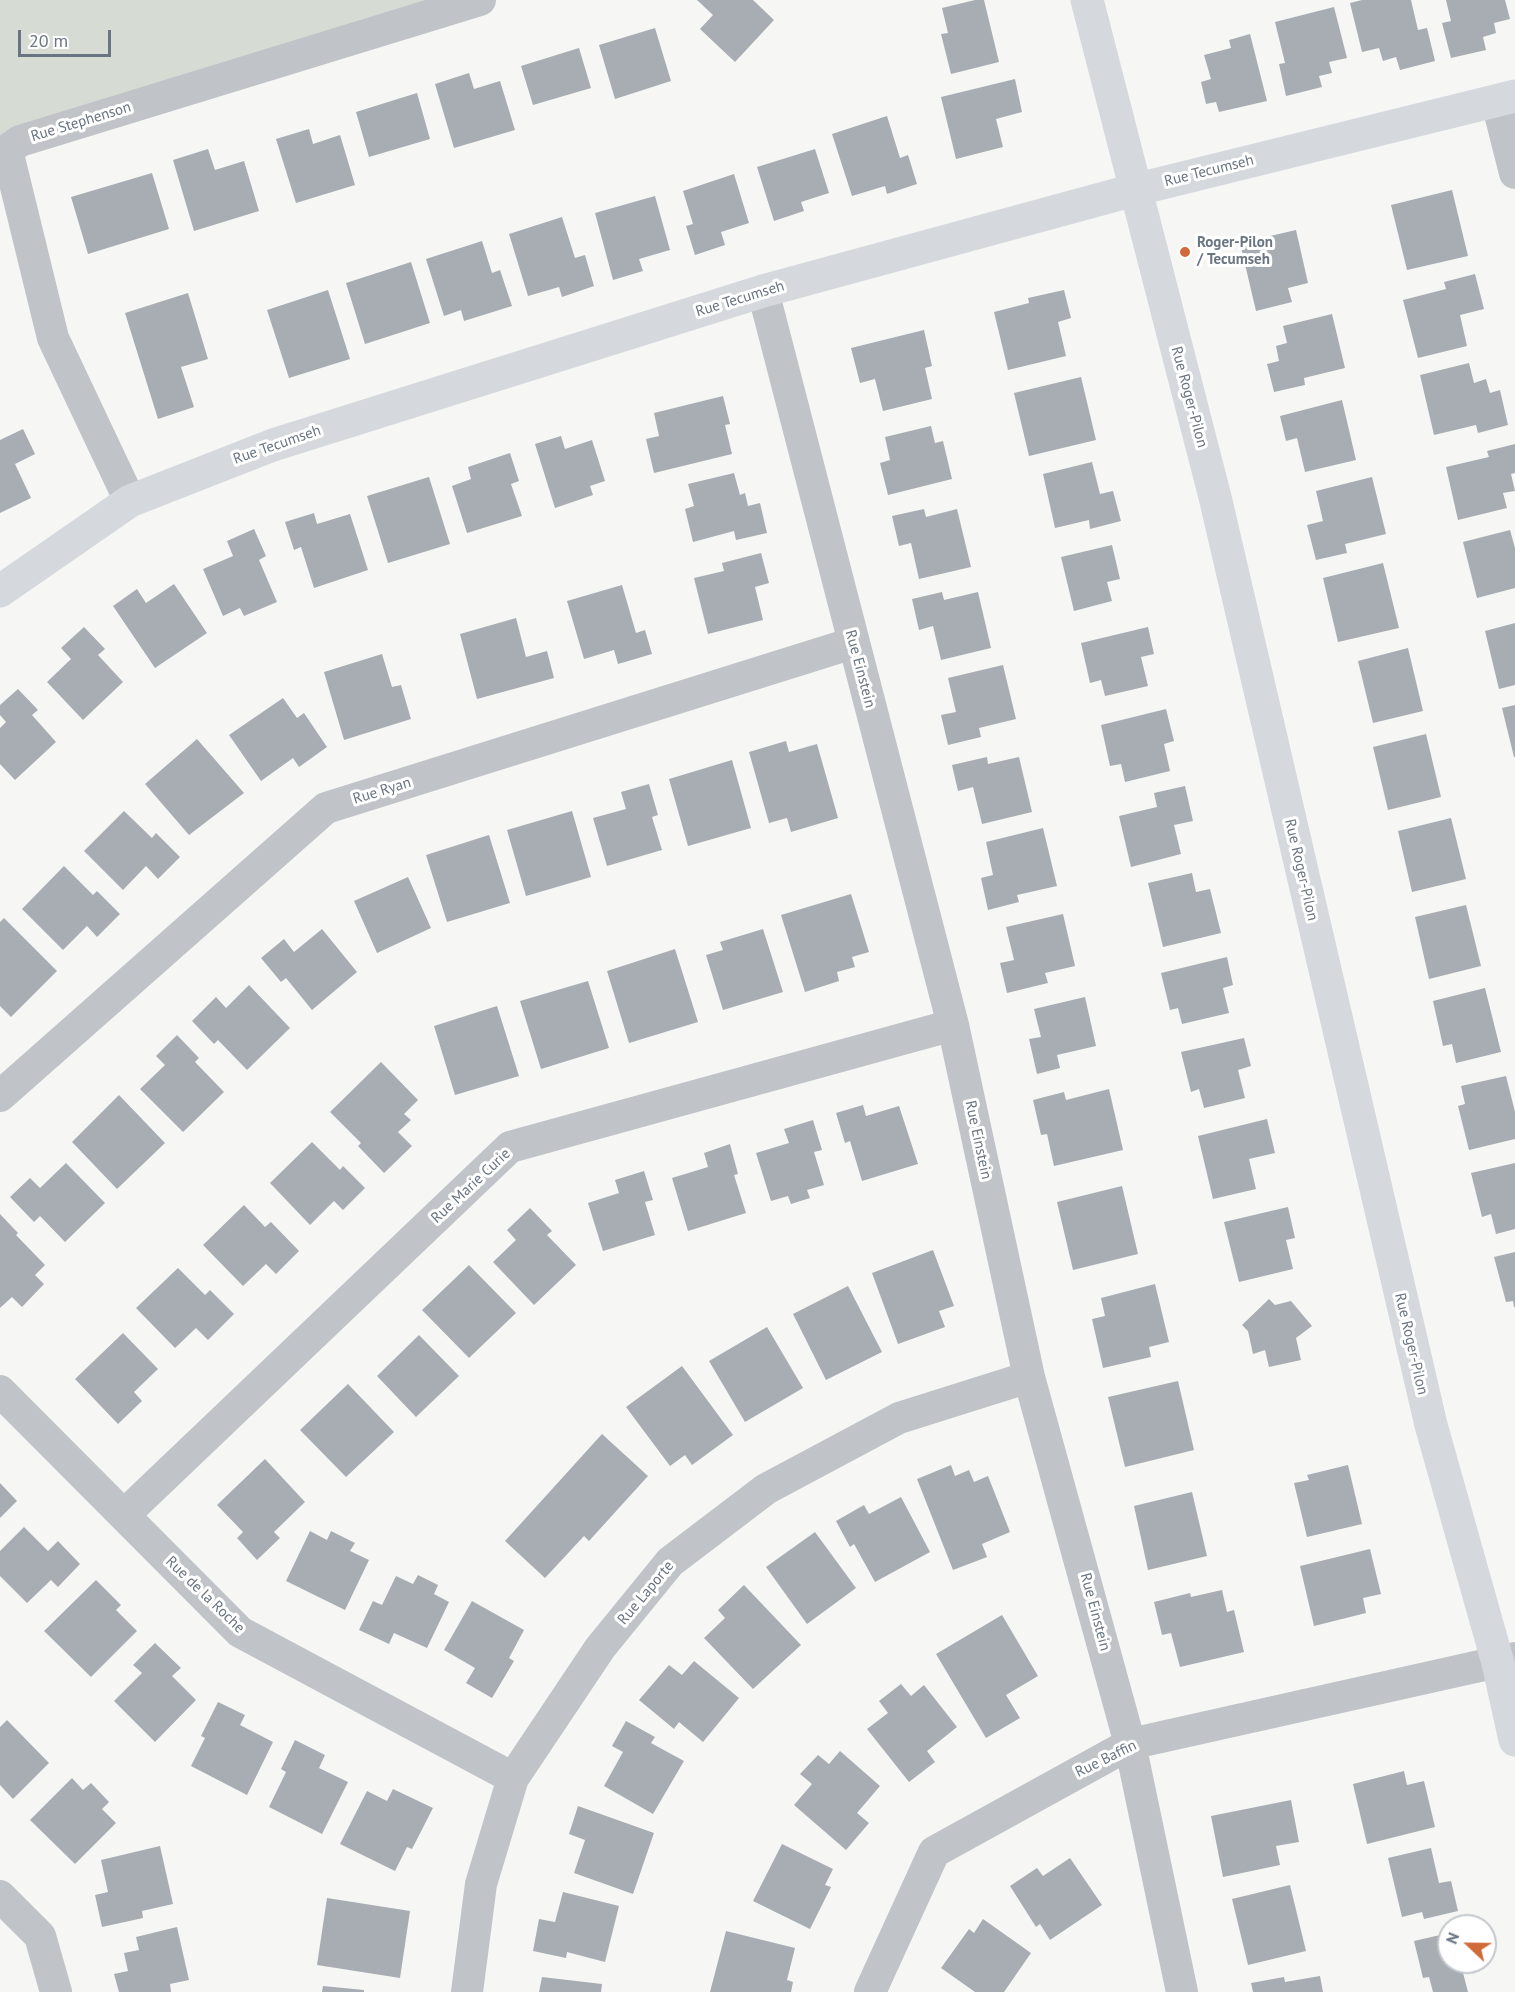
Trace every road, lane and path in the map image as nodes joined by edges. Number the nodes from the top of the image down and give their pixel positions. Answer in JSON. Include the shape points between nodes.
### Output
{"nodes":[{"id":1,"x":480,"y":0,"type":"edge"},
{"id":2,"x":1087,"y":0,"type":"edge"},
{"id":3,"x":1506,"y":99,"type":"edge"},
{"id":4,"x":1515,"y":173,"type":"edge"},
{"id":5,"x":1134,"y":190,"type":"junction"},
{"id":6,"x":763,"y":291,"type":"junction"},
{"id":7,"x":130,"y":501,"type":"junction"},
{"id":8,"x":0,"y":591,"type":"edge"},
{"id":9,"x":853,"y":643,"type":"junction"},
{"id":10,"x":953,"y":1025,"type":"junction"},
{"id":11,"x":0,"y":1096,"type":"edge"},
{"id":12,"x":1029,"y":1377,"type":"junction"},
{"id":13,"x":0,"y":1391,"type":"edge"},
{"id":14,"x":124,"y":1515,"type":"junction"},
{"id":15,"x":1506,"y":1660,"type":"edge"},
{"id":16,"x":1515,"y":1740,"type":"edge"},
{"id":17,"x":1130,"y":1744,"type":"junction"},
{"id":18,"x":513,"y":1778,"type":"junction"},
{"id":19,"x":0,"y":1896,"type":"edge"},
{"id":20,"x":56,"y":1992,"type":"edge"},
{"id":21,"x":467,"y":1992,"type":"edge"},
{"id":22,"x":870,"y":1992,"type":"edge"},
{"id":23,"x":1182,"y":1992,"type":"edge"}],
"edges":[{"from":1,"to":7,"type":"street","name":"Rue Stephenson","via":[[20,141],[7,150],[53,338]]},
{"from":2,"to":5,"type":"street","name":"Rue Roger-Pilon"},
{"from":3,"to":4,"type":"street"},
{"from":3,"to":5,"type":"street","name":"Rue Tecumseh"},
{"from":5,"to":6,"type":"street","name":"Rue Tecumseh"},
{"from":5,"to":15,"type":"street","name":"Rue Roger-Pilon","via":[[1215,496],[1431,1425]]},
{"from":6,"to":7,"type":"street","name":"Rue Tecumseh","via":[[273,445]]},
{"from":6,"to":9,"type":"street","name":"Rue Einstein"},
{"from":7,"to":8,"type":"street","name":"Rue Tecumseh"},
{"from":9,"to":10,"type":"street","name":"Rue Einstein"},
{"from":9,"to":11,"type":"street","name":"Rue Ryan","via":[[326,808]]},
{"from":10,"to":12,"type":"street","name":"Rue Einstein"},
{"from":10,"to":14,"type":"street","name":"Rue Marie Curie","via":[[510,1147]]},
{"from":12,"to":17,"type":"street","name":"Rue Einstein"},
{"from":12,"to":18,"type":"street","name":"Rue Laporte","via":[[899,1418],[766,1489],[670,1562],[600,1648]]},
{"from":13,"to":14,"type":"street","name":"Rue de la Roche"},
{"from":14,"to":18,"type":"street","name":"Rue de la Roche","via":[[240,1632]]},
{"from":15,"to":16,"type":"street","name":"Rue Roger-Pilon"},
{"from":15,"to":17,"type":"street","name":"Rue Baffin"},
{"from":17,"to":22,"type":"street","name":"Rue Baffin","via":[[933,1852]]},
{"from":17,"to":23,"type":"street","name":"Rue Einstein"},
{"from":18,"to":21,"type":"street","name":"Rue Laporte","via":[[481,1884]]},
{"from":19,"to":20,"type":"street","via":[[40,1936]]}]}
